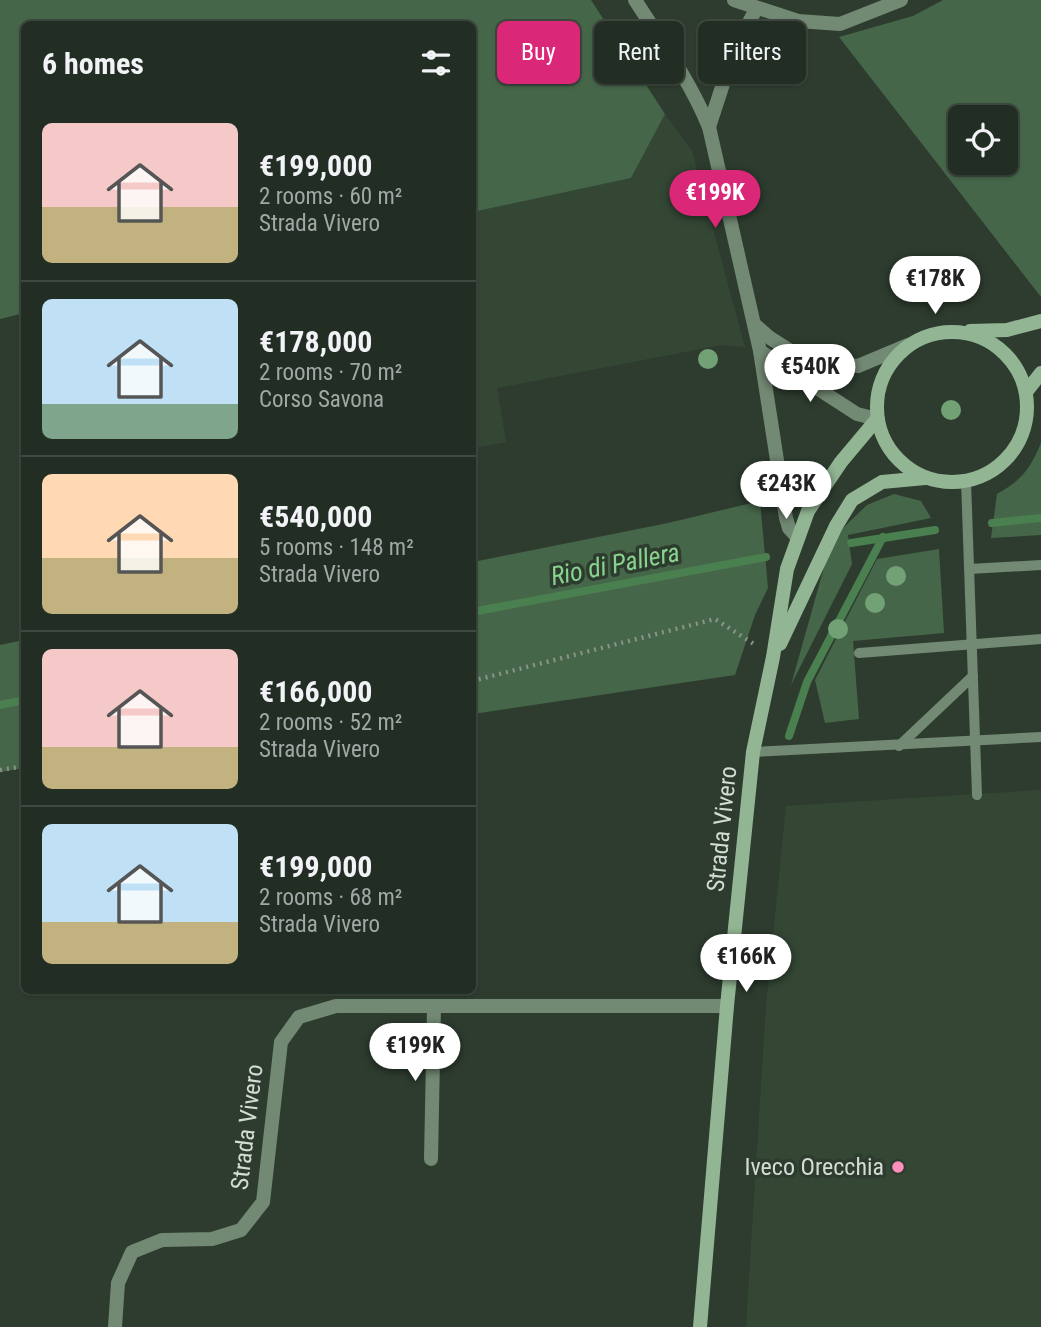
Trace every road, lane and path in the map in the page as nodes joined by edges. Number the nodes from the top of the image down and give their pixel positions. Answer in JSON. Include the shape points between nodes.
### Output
{"nodes":[{"id":1,"x":635,"y":0,"type":"edge"},
{"id":2,"x":734,"y":0,"type":"edge"},
{"id":3,"x":901,"y":0,"type":"edge"},
{"id":4,"x":757,"y":9,"type":"junction"},
{"id":5,"x":709,"y":127,"type":"junction"},
{"id":6,"x":1041,"y":321,"type":"edge"},
{"id":7,"x":755,"y":325,"type":"junction"},
{"id":8,"x":950,"y":331,"type":"junction"},
{"id":9,"x":908,"y":345,"type":"junction"},
{"id":10,"x":760,"y":351,"type":"junction"},
{"id":11,"x":1041,"y":373,"type":"edge"},
{"id":12,"x":1026,"y":392,"type":"junction"},
{"id":13,"x":877,"y":419,"type":"junction"},
{"id":14,"x":926,"y":478,"type":"junction"},
{"id":15,"x":966,"y":481,"type":"junction"},
{"id":16,"x":798,"y":538,"type":"junction"},
{"id":17,"x":1041,"y":565,"type":"edge"},
{"id":18,"x":970,"y":569,"type":"junction"},
{"id":19,"x":1041,"y":639,"type":"edge"},
{"id":20,"x":972,"y":643,"type":"junction"},
{"id":21,"x":859,"y":653,"type":"dead end"},
{"id":22,"x":773,"y":657,"type":"junction"},
{"id":23,"x":973,"y":676,"type":"junction"},
{"id":24,"x":476,"y":680,"type":"edge"},
{"id":25,"x":1041,"y":737,"type":"edge"},
{"id":26,"x":976,"y":742,"type":"junction"},
{"id":27,"x":899,"y":746,"type":"junction"},
{"id":28,"x":752,"y":752,"type":"junction"},
{"id":29,"x":21,"y":766,"type":"edge"},
{"id":30,"x":0,"y":770,"type":"edge"},
{"id":31,"x":977,"y":795,"type":"dead end"},
{"id":32,"x":727,"y":1006,"type":"junction"},
{"id":33,"x":434,"y":1008,"type":"junction"},
{"id":34,"x":431,"y":1159,"type":"dead end"},
{"id":35,"x":115,"y":1327,"type":"edge"},
{"id":36,"x":700,"y":1327,"type":"edge"}],
"edges":[{"from":1,"to":5,"type":"street","via":[[680,67]]},
{"from":2,"to":4,"type":"street"},
{"from":3,"to":4,"type":"street","via":[[840,24],[798,21]]},
{"from":4,"to":5,"type":"street","via":[[733,52]]},
{"from":5,"to":7,"type":"street"},
{"from":6,"to":8,"type":"street","via":[[1007,330]]},
{"from":7,"to":9,"type":"street","via":[[808,362],[858,366]]},
{"from":7,"to":10,"type":"street"},
{"from":8,"to":9,"type":"street"},
{"from":8,"to":12,"type":"street","via":[[976,335],[999,348],[1017,368]]},
{"from":9,"to":13,"type":"street","via":[[882,377],[876,397]]},
{"from":10,"to":13,"type":"street","via":[[857,414]]},
{"from":10,"to":16,"type":"street","via":[[786,518]]},
{"from":11,"to":12,"type":"street"},
{"from":12,"to":15,"type":"street","via":[[1021,439],[989,473]]},
{"from":13,"to":14,"type":"street","via":[[893,455]]},
{"from":13,"to":16,"type":"street","name":"Strada Vivero","via":[[808,511]]},
{"from":14,"to":15,"type":"street"},
{"from":14,"to":22,"type":"street","name":"Strada Vivero","via":[[882,482],[852,500]]},
{"from":15,"to":18,"type":"lane"},
{"from":16,"to":22,"type":"street","name":"Strada Vivero","via":[[787,569]]},
{"from":17,"to":18,"type":"lane"},
{"from":18,"to":20,"type":"lane"},
{"from":19,"to":20,"type":"lane"},
{"from":20,"to":21,"type":"lane"},
{"from":20,"to":23,"type":"lane"},
{"from":22,"to":24,"type":"path","via":[[715,619]]},
{"from":22,"to":28,"type":"street","name":"Strada Vivero"},
{"from":23,"to":26,"type":"lane"},
{"from":23,"to":27,"type":"lane"},
{"from":25,"to":26,"type":"lane"},
{"from":26,"to":27,"type":"lane"},
{"from":26,"to":31,"type":"lane"},
{"from":27,"to":28,"type":"lane"},
{"from":28,"to":32,"type":"street","name":"Strada Vivero"},
{"from":29,"to":30,"type":"path"},
{"from":32,"to":33,"type":"street","name":"Strada Vivero"},
{"from":32,"to":36,"type":"street","name":"Strada Vivero"},
{"from":33,"to":34,"type":"street"},
{"from":33,"to":35,"type":"street","name":"Strada Vivero","via":[[335,1006],[299,1017],[281,1042],[263,1202],[241,1230],[212,1239],[162,1240],[132,1252],[118,1283]]}]}
